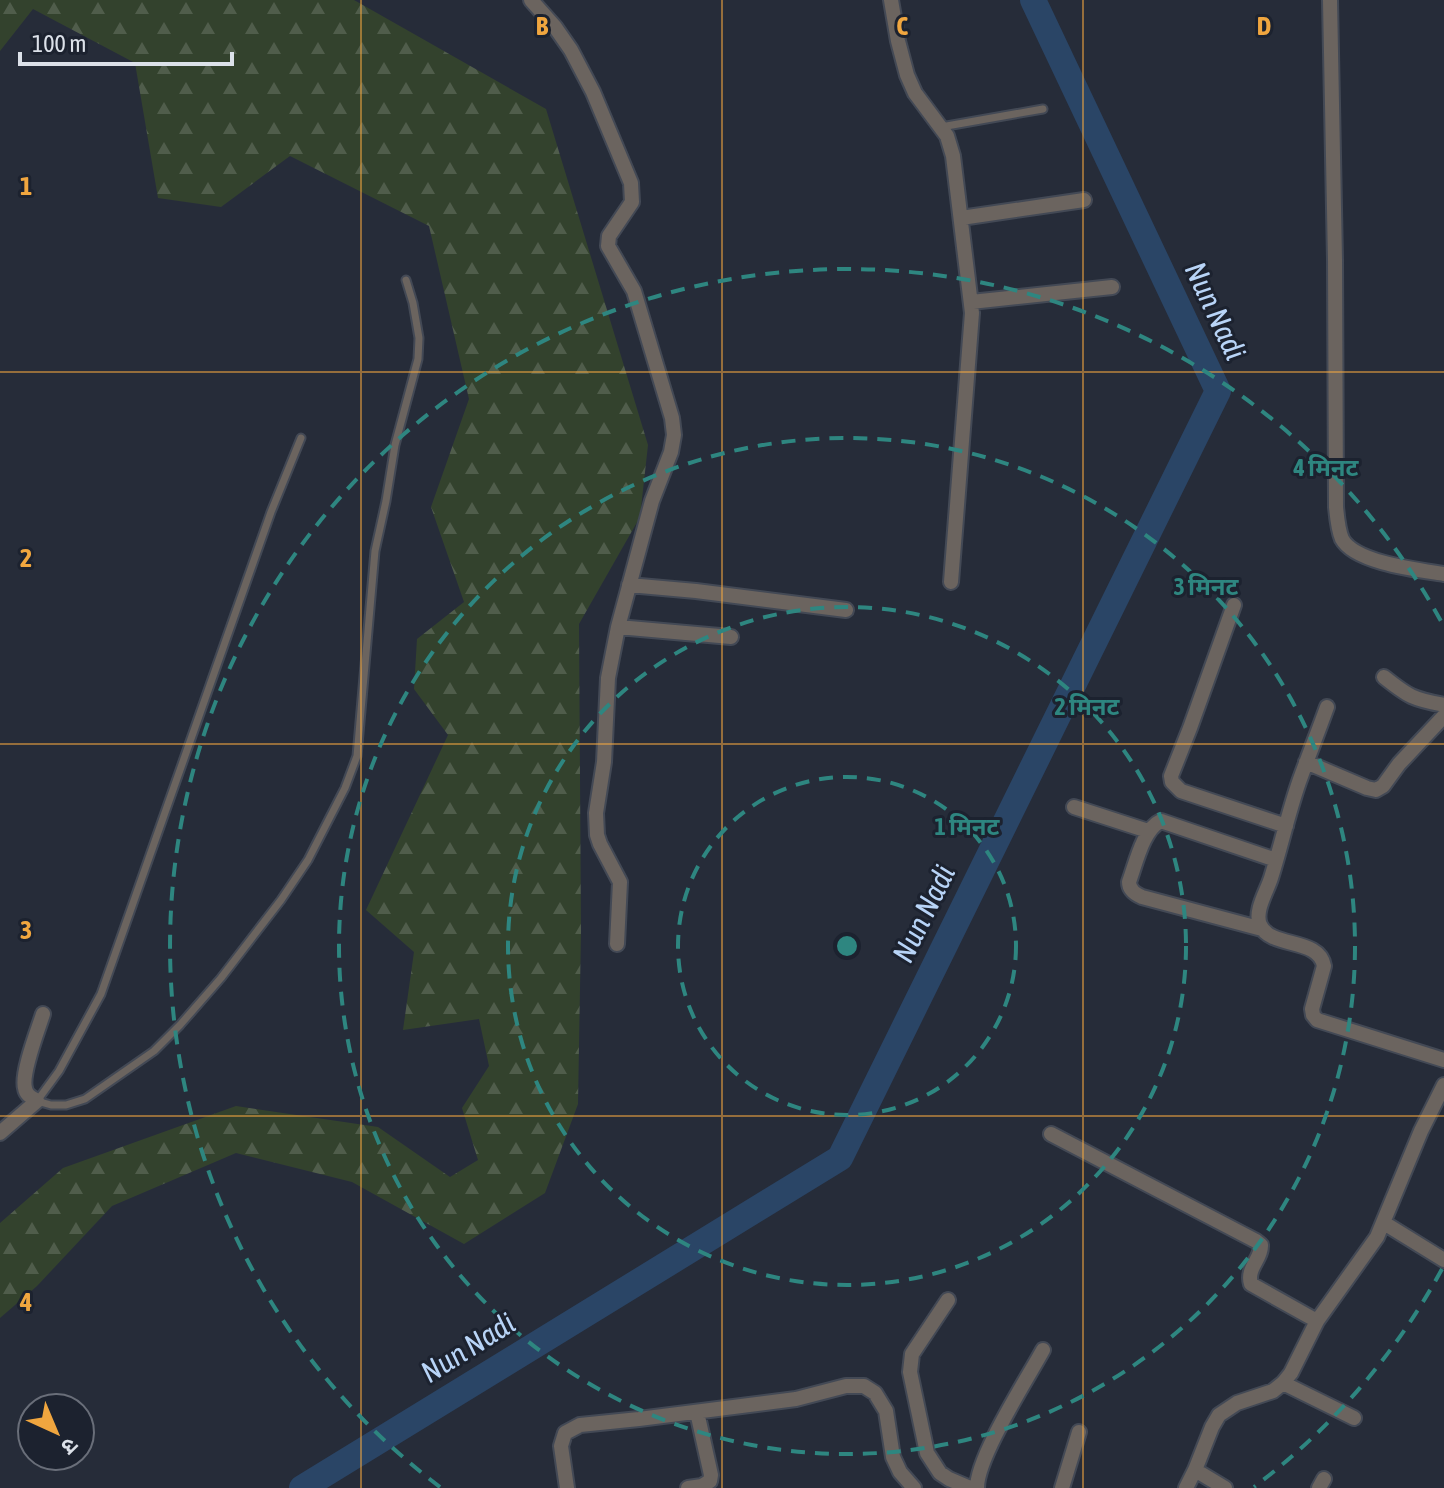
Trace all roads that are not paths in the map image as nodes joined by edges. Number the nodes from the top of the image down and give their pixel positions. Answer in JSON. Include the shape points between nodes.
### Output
{"nodes":[{"id":1,"x":531,"y":0,"type":"edge"},
{"id":2,"x":891,"y":0,"type":"edge"},
{"id":3,"x":1330,"y":0,"type":"edge"},
{"id":4,"x":1043,"y":109,"type":"dead end"},
{"id":5,"x":941,"y":127,"type":"junction"},
{"id":6,"x":1084,"y":200,"type":"dead end"},
{"id":7,"x":961,"y":218,"type":"junction"},
{"id":8,"x":406,"y":280,"type":"dead end"},
{"id":9,"x":1112,"y":287,"type":"dead end"},
{"id":10,"x":971,"y":302,"type":"junction"},
{"id":11,"x":301,"y":438,"type":"dead end"},
{"id":12,"x":1444,"y":574,"type":"edge"},
{"id":13,"x":951,"y":582,"type":"dead end"},
{"id":14,"x":629,"y":585,"type":"junction"},
{"id":15,"x":1234,"y":605,"type":"dead end"},
{"id":16,"x":846,"y":610,"type":"dead end"},
{"id":17,"x":618,"y":627,"type":"junction"},
{"id":18,"x":731,"y":637,"type":"dead end"},
{"id":19,"x":1384,"y":677,"type":"dead end"},
{"id":20,"x":1444,"y":705,"type":"edge"},
{"id":21,"x":1327,"y":707,"type":"dead end"},
{"id":22,"x":1444,"y":716,"type":"edge"},
{"id":23,"x":1306,"y":762,"type":"junction"},
{"id":24,"x":1074,"y":807,"type":"dead end"},
{"id":25,"x":1286,"y":826,"type":"junction"},
{"id":26,"x":1148,"y":831,"type":"junction"},
{"id":27,"x":1276,"y":860,"type":"junction"},
{"id":28,"x":1262,"y":929,"type":"junction"},
{"id":29,"x":617,"y":944,"type":"dead end"},
{"id":30,"x":43,"y":1014,"type":"dead end"},
{"id":31,"x":1444,"y":1060,"type":"edge"},
{"id":32,"x":1444,"y":1085,"type":"edge"},
{"id":33,"x":37,"y":1101,"type":"junction"},
{"id":34,"x":0,"y":1133,"type":"edge"},
{"id":35,"x":1051,"y":1134,"type":"dead end"},
{"id":36,"x":1384,"y":1223,"type":"junction"},
{"id":37,"x":1444,"y":1260,"type":"edge"},
{"id":38,"x":948,"y":1300,"type":"dead end"},
{"id":39,"x":1317,"y":1321,"type":"junction"},
{"id":40,"x":1043,"y":1350,"type":"dead end"},
{"id":41,"x":1283,"y":1383,"type":"junction"},
{"id":42,"x":697,"y":1412,"type":"junction"},
{"id":43,"x":1354,"y":1418,"type":"dead end"},
{"id":44,"x":1079,"y":1432,"type":"dead end"},
{"id":45,"x":1195,"y":1470,"type":"junction"},
{"id":46,"x":567,"y":1488,"type":"edge"},
{"id":47,"x":688,"y":1488,"type":"edge"},
{"id":48,"x":914,"y":1488,"type":"edge"},
{"id":49,"x":970,"y":1488,"type":"edge"},
{"id":50,"x":977,"y":1488,"type":"edge"},
{"id":51,"x":1062,"y":1488,"type":"edge"},
{"id":52,"x":1186,"y":1488,"type":"edge"},
{"id":53,"x":1225,"y":1488,"type":"edge"}],
"edges":[{"from":1,"to":14,"type":"street","via":[[571,50],[631,183],[632,202],[608,246],[634,291],[672,418],[671,452]]},
{"from":2,"to":5,"type":"street","via":[[907,75]]},
{"from":3,"to":12,"type":"street","via":[[1338,522],[1342,539],[1360,554]]},
{"from":4,"to":5,"type":"lane"},
{"from":5,"to":7,"type":"street","via":[[953,156]]},
{"from":6,"to":7,"type":"street"},
{"from":7,"to":10,"type":"street"},
{"from":8,"to":33,"type":"lane","via":[[419,338],[418,359],[375,551],[357,756],[345,788],[308,860],[180,1025],[154,1051],[85,1099],[66,1105]]},
{"from":9,"to":10,"type":"street"},
{"from":10,"to":13,"type":"street"},
{"from":11,"to":33,"type":"lane","via":[[101,994]]},
{"from":14,"to":16,"type":"street"},
{"from":14,"to":17,"type":"street"},
{"from":15,"to":25,"type":"street","via":[[1172,782],[1181,791]]},
{"from":17,"to":18,"type":"street"},
{"from":17,"to":29,"type":"street","via":[[596,813],[600,844],[620,882]]},
{"from":19,"to":20,"type":"street","via":[[1405,694]]},
{"from":21,"to":23,"type":"street"},
{"from":22,"to":23,"type":"street","via":[[1376,790]]},
{"from":23,"to":25,"type":"street"},
{"from":24,"to":26,"type":"street"},
{"from":25,"to":27,"type":"street"},
{"from":26,"to":27,"type":"street","via":[[1161,821]]},
{"from":26,"to":28,"type":"street","via":[[1129,882],[1135,894]]},
{"from":27,"to":28,"type":"street","via":[[1260,909]]},
{"from":28,"to":31,"type":"street","via":[[1324,961],[1312,1009],[1317,1020]]},
{"from":30,"to":33,"type":"street","via":[[23,1083]]},
{"from":32,"to":36,"type":"street"},
{"from":33,"to":34,"type":"street"},
{"from":35,"to":39,"type":"street","via":[[1256,1241],[1262,1250],[1250,1272],[1251,1284]]},
{"from":36,"to":37,"type":"street"},
{"from":36,"to":39,"type":"street"},
{"from":38,"to":49,"type":"street","via":[[912,1354],[910,1372],[927,1453],[940,1473]]},
{"from":39,"to":41,"type":"street"},
{"from":40,"to":50,"type":"street","via":[[990,1446]]},
{"from":41,"to":43,"type":"street"},
{"from":41,"to":45,"type":"street","via":[[1219,1415]]},
{"from":42,"to":46,"type":"street","via":[[580,1425],[565,1433],[561,1446]]},
{"from":42,"to":47,"type":"street","via":[[711,1475],[702,1486]]},
{"from":42,"to":48,"type":"street","via":[[864,1386],[886,1411],[893,1457]]},
{"from":44,"to":51,"type":"street"},
{"from":45,"to":52,"type":"street"},
{"from":45,"to":53,"type":"street"}]}
